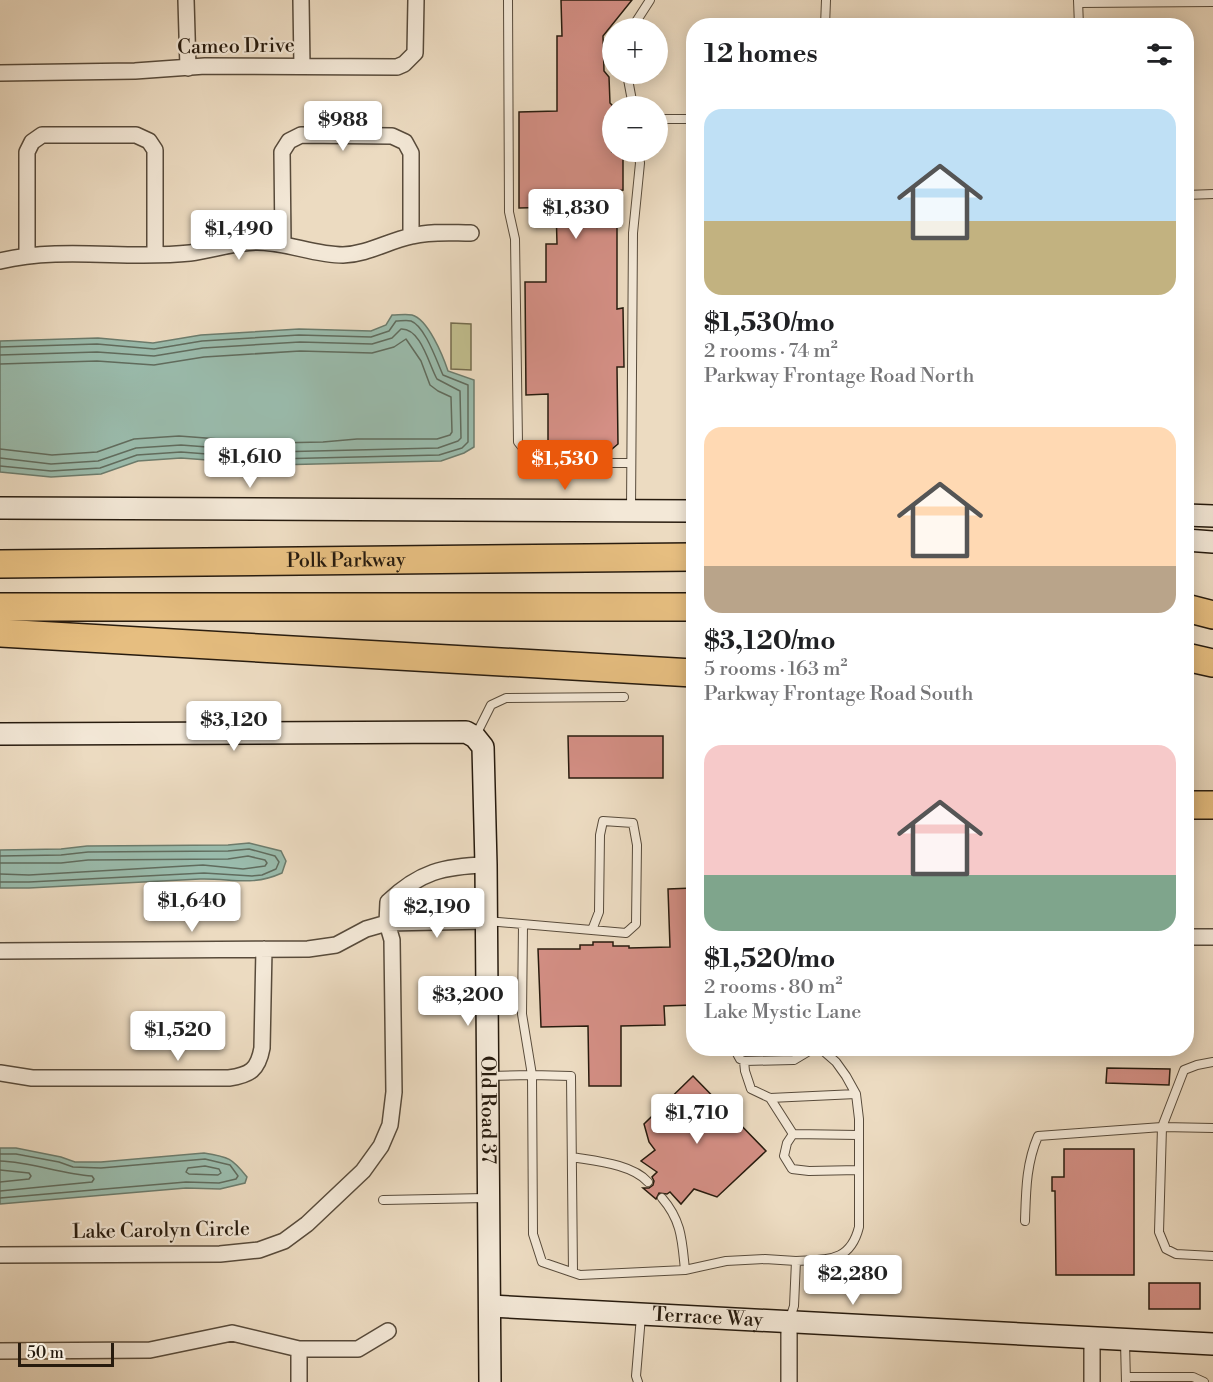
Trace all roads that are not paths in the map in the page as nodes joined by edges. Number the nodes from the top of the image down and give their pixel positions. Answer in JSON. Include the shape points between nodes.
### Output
{"nodes":[{"id":1,"x":186,"y":0,"type":"edge"},
{"id":2,"x":301,"y":0,"type":"edge"},
{"id":3,"x":416,"y":0,"type":"edge"},
{"id":4,"x":508,"y":0,"type":"edge"},
{"id":5,"x":650,"y":0,"type":"edge"},
{"id":6,"x":825,"y":0,"type":"edge"},
{"id":7,"x":1078,"y":1,"type":"edge"},
{"id":8,"x":1213,"y":2,"type":"edge"},
{"id":9,"x":638,"y":18,"type":"edge"},
{"id":10,"x":825,"y":18,"type":"edge"},
{"id":11,"x":1079,"y":18,"type":"edge"},
{"id":12,"x":302,"y":66,"type":"junction"},
{"id":13,"x":188,"y":68,"type":"junction"},
{"id":14,"x":0,"y":73,"type":"edge"},
{"id":15,"x":668,"y":119,"type":"edge"},
{"id":16,"x":686,"y":119,"type":"edge"},
{"id":17,"x":640,"y":162,"type":"edge"},
{"id":18,"x":1213,"y":194,"type":"edge"},
{"id":19,"x":1194,"y":195,"type":"edge"},
{"id":20,"x":471,"y":233,"type":"dead end"},
{"id":21,"x":411,"y":236,"type":"junction"},
{"id":22,"x":283,"y":244,"type":"junction"},
{"id":23,"x":155,"y":254,"type":"junction"},
{"id":24,"x":27,"y":256,"type":"junction"},
{"id":25,"x":0,"y":261,"type":"edge"},
{"id":26,"x":631,"y":463,"type":"junction"},
{"id":27,"x":0,"y":508,"type":"edge"},
{"id":28,"x":631,"y":511,"type":"junction"},
{"id":29,"x":686,"y":511,"type":"edge"},
{"id":30,"x":1194,"y":515,"type":"edge"},
{"id":31,"x":1213,"y":516,"type":"edge"},
{"id":32,"x":1194,"y":541,"type":"edge"},
{"id":33,"x":1213,"y":542,"type":"edge"},
{"id":34,"x":686,"y":556,"type":"edge"},
{"id":35,"x":0,"y":564,"type":"edge"},
{"id":36,"x":686,"y":607,"type":"edge"},
{"id":37,"x":1194,"y":610,"type":"edge"},
{"id":38,"x":1213,"y":615,"type":"edge"},
{"id":39,"x":1,"y":616,"type":"edge"},
{"id":40,"x":1194,"y":659,"type":"edge"},
{"id":41,"x":1213,"y":663,"type":"edge"},
{"id":42,"x":686,"y":672,"type":"edge"},
{"id":43,"x":624,"y":697,"type":"dead end"},
{"id":44,"x":0,"y":734,"type":"edge"},
{"id":45,"x":475,"y":737,"type":"junction"},
{"id":46,"x":1194,"y":805,"type":"edge"},
{"id":47,"x":1213,"y":805,"type":"edge"},
{"id":48,"x":486,"y":865,"type":"junction"},
{"id":49,"x":486,"y":921,"type":"junction"},
{"id":50,"x":387,"y":923,"type":"junction"},
{"id":51,"x":523,"y":926,"type":"junction"},
{"id":52,"x":592,"y":930,"type":"junction"},
{"id":53,"x":1194,"y":937,"type":"edge"},
{"id":54,"x":1213,"y":937,"type":"edge"},
{"id":55,"x":264,"y":949,"type":"junction"},
{"id":56,"x":0,"y":951,"type":"edge"},
{"id":57,"x":738,"y":1056,"type":"edge"},
{"id":58,"x":801,"y":1056,"type":"edge"},
{"id":59,"x":829,"y":1056,"type":"edge"},
{"id":60,"x":834,"y":1056,"type":"edge"},
{"id":61,"x":744,"y":1061,"type":"junction"},
{"id":62,"x":836,"y":1062,"type":"junction"},
{"id":63,"x":1213,"y":1062,"type":"edge"},
{"id":64,"x":0,"y":1073,"type":"edge"},
{"id":65,"x":532,"y":1075,"type":"junction"},
{"id":66,"x":488,"y":1076,"type":"junction"},
{"id":67,"x":856,"y":1094,"type":"junction"},
{"id":68,"x":770,"y":1098,"type":"junction"},
{"id":69,"x":1162,"y":1127,"type":"junction"},
{"id":70,"x":1213,"y":1128,"type":"edge"},
{"id":71,"x":793,"y":1134,"type":"junction"},
{"id":72,"x":858,"y":1135,"type":"junction"},
{"id":73,"x":572,"y":1157,"type":"junction"},
{"id":74,"x":859,"y":1170,"type":"junction"},
{"id":75,"x":648,"y":1182,"type":"dead end"},
{"id":76,"x":489,"y":1198,"type":"junction"},
{"id":77,"x":662,"y":1198,"type":"dead end"},
{"id":78,"x":383,"y":1200,"type":"dead end"},
{"id":79,"x":1025,"y":1221,"type":"dead end"},
{"id":80,"x":0,"y":1255,"type":"edge"},
{"id":81,"x":1213,"y":1256,"type":"edge"},
{"id":82,"x":796,"y":1261,"type":"junction"},
{"id":83,"x":686,"y":1270,"type":"junction"},
{"id":84,"x":573,"y":1272,"type":"junction"},
{"id":85,"x":490,"y":1306,"type":"junction"},
{"id":86,"x":641,"y":1314,"type":"junction"},
{"id":87,"x":789,"y":1322,"type":"junction"},
{"id":88,"x":388,"y":1331,"type":"dead end"},
{"id":89,"x":1092,"y":1338,"type":"junction"},
{"id":90,"x":1125,"y":1340,"type":"junction"},
{"id":91,"x":1213,"y":1344,"type":"edge"},
{"id":92,"x":299,"y":1349,"type":"junction"},
{"id":93,"x":0,"y":1351,"type":"edge"},
{"id":94,"x":1126,"y":1379,"type":"edge"},
{"id":95,"x":299,"y":1382,"type":"edge"},
{"id":96,"x":490,"y":1382,"type":"edge"},
{"id":97,"x":638,"y":1382,"type":"edge"},
{"id":98,"x":789,"y":1382,"type":"edge"},
{"id":99,"x":1092,"y":1382,"type":"edge"},
{"id":100,"x":1204,"y":1382,"type":"edge"}],
"edges":[{"from":1,"to":13,"type":"street"},
{"from":2,"to":12,"type":"street"},
{"from":3,"to":12,"type":"street","name":"Cameo Drive","via":[[415,53],[404,64]]},
{"from":4,"to":26,"type":"lane","via":[[509,213],[515,239],[518,442],[530,457],[543,463]]},
{"from":5,"to":9,"type":"lane"},
{"from":6,"to":10,"type":"lane"},
{"from":7,"to":8,"type":"lane"},
{"from":7,"to":11,"type":"lane"},
{"from":12,"to":13,"type":"street","name":"Cameo Drive"},
{"from":13,"to":14,"type":"street","name":"Cameo Drive"},
{"from":15,"to":16,"type":"lane"},
{"from":17,"to":26,"type":"lane","via":[[633,233]]},
{"from":18,"to":19,"type":"lane"},
{"from":20,"to":21,"type":"street"},
{"from":21,"to":22,"type":"street","via":[[362,253],[343,255]]},
{"from":21,"to":22,"type":"street","via":[[411,153],[405,142],[392,136],[301,135],[289,141],[282,152]]},
{"from":22,"to":23,"type":"street","via":[[256,242],[190,253]]},
{"from":23,"to":24,"type":"street"},
{"from":23,"to":24,"type":"street","via":[[154,150],[149,141],[136,135],[42,135],[27,152]]},
{"from":24,"to":25,"type":"street"},
{"from":26,"to":28,"type":"lane"},
{"from":27,"to":28,"type":"street"},
{"from":28,"to":29,"type":"street"},
{"from":30,"to":31,"type":"street"},
{"from":32,"to":33,"type":"street"},
{"from":34,"to":35,"type":"highway","name":"Polk Parkway"},
{"from":36,"to":39,"type":"highway"},
{"from":37,"to":38,"type":"highway"},
{"from":39,"to":42,"type":"highway"},
{"from":40,"to":41,"type":"highway"},
{"from":43,"to":45,"type":"lane","via":[[506,699],[491,705]]},
{"from":44,"to":45,"type":"street","via":[[466,732]]},
{"from":45,"to":48,"type":"street","name":"Old Road 37","via":[[484,756]]},
{"from":46,"to":47,"type":"highway"},
{"from":48,"to":49,"type":"street","name":"Old Road 37"},
{"from":48,"to":50,"type":"street","name":"Lake Carolyn Circle","via":[[454,866],[403,887],[388,902]]},
{"from":49,"to":50,"type":"street"},
{"from":49,"to":51,"type":"lane"},
{"from":49,"to":66,"type":"street","name":"Old Road 37"},
{"from":50,"to":55,"type":"street","via":[[336,945]]},
{"from":50,"to":80,"type":"street","name":"Lake Carolyn Circle","via":[[392,940],[394,1092],[390,1125],[363,1171],[307,1224],[284,1241],[259,1250],[220,1254]]},
{"from":51,"to":52,"type":"lane"},
{"from":51,"to":65,"type":"lane","via":[[522,1014]]},
{"from":52,"to":52,"type":"lane","via":[[626,933],[636,924],[637,845],[633,823],[603,821],[599,912]]},
{"from":53,"to":54,"type":"street"},
{"from":55,"to":56,"type":"street"},
{"from":55,"to":64,"type":"street","via":[[260,1062],[242,1076],[32,1078]]},
{"from":57,"to":61,"type":"lane"},
{"from":58,"to":61,"type":"lane","via":[[794,1060]]},
{"from":59,"to":62,"type":"lane"},
{"from":60,"to":62,"type":"lane"},
{"from":61,"to":68,"type":"lane","via":[[751,1089]]},
{"from":62,"to":67,"type":"lane"},
{"from":63,"to":69,"type":"lane","via":[[1184,1070]]},
{"from":65,"to":66,"type":"lane"},
{"from":65,"to":73,"type":"lane","via":[[571,1076]]},
{"from":65,"to":84,"type":"lane","via":[[533,1234],[542,1262]]},
{"from":66,"to":76,"type":"street","name":"Old Road 37"},
{"from":67,"to":68,"type":"lane"},
{"from":67,"to":72,"type":"lane"},
{"from":68,"to":71,"type":"lane"},
{"from":69,"to":70,"type":"lane"},
{"from":69,"to":79,"type":"lane","via":[[1038,1136],[1028,1166]]},
{"from":69,"to":81,"type":"lane","via":[[1159,1232],[1166,1249],[1176,1254]]},
{"from":71,"to":72,"type":"lane"},
{"from":71,"to":74,"type":"lane","via":[[784,1156],[792,1169]]},
{"from":72,"to":74,"type":"lane"},
{"from":73,"to":75,"type":"lane","via":[[616,1165]]},
{"from":73,"to":84,"type":"lane"},
{"from":74,"to":82,"type":"lane","via":[[856,1241],[846,1253],[822,1260]]},
{"from":76,"to":78,"type":"lane"},
{"from":76,"to":85,"type":"street","name":"Old Road 37"},
{"from":77,"to":83,"type":"lane","via":[[681,1230]]},
{"from":82,"to":83,"type":"lane","via":[[726,1261]]},
{"from":82,"to":87,"type":"lane","via":[[794,1306]]},
{"from":83,"to":84,"type":"lane","via":[[580,1275]]},
{"from":85,"to":86,"type":"street","name":"Terrace Way"},
{"from":85,"to":96,"type":"street","name":"Old Road 37"},
{"from":86,"to":87,"type":"street","name":"Terrace Way"},
{"from":86,"to":97,"type":"lane"},
{"from":87,"to":89,"type":"street","name":"Terrace Way"},
{"from":87,"to":98,"type":"street"},
{"from":88,"to":92,"type":"street","via":[[358,1349]]},
{"from":89,"to":90,"type":"street","name":"Terrace Way"},
{"from":89,"to":99,"type":"street"},
{"from":90,"to":91,"type":"street","name":"Terrace Way"},
{"from":90,"to":94,"type":"lane"},
{"from":92,"to":93,"type":"street","via":[[232,1333],[150,1350]]},
{"from":92,"to":95,"type":"street"},
{"from":94,"to":100,"type":"lane","via":[[1193,1377]]}]}
